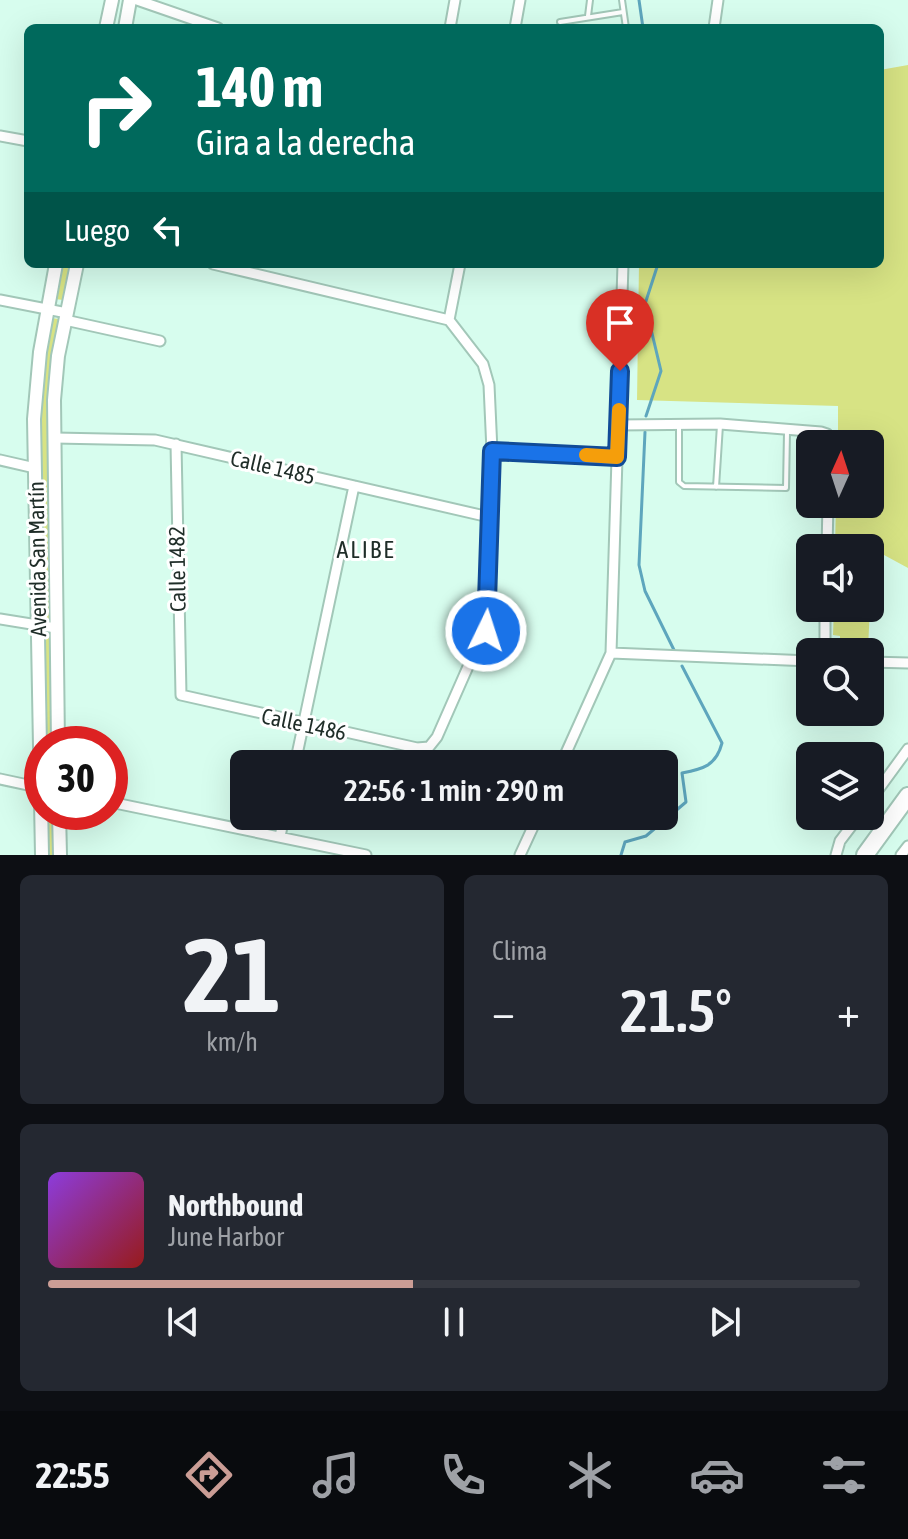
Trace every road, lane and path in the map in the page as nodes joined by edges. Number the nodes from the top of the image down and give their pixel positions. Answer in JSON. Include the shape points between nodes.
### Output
{"nodes":[{"id":1,"x":112,"y":0,"type":"edge"},
{"id":2,"x":130,"y":0,"type":"edge"},
{"id":3,"x":137,"y":0,"type":"edge"},
{"id":4,"x":455,"y":0,"type":"edge"},
{"id":5,"x":520,"y":0,"type":"edge"},
{"id":6,"x":590,"y":0,"type":"edge"},
{"id":7,"x":622,"y":0,"type":"edge"},
{"id":8,"x":718,"y":0,"type":"edge"},
{"id":9,"x":623,"y":12,"type":"junction"},
{"id":10,"x":588,"y":16,"type":"junction"},
{"id":11,"x":560,"y":22,"type":"dead end"},
{"id":12,"x":107,"y":24,"type":"edge"},
{"id":13,"x":126,"y":24,"type":"edge"},
{"id":14,"x":205,"y":24,"type":"edge"},
{"id":15,"x":451,"y":24,"type":"edge"},
{"id":16,"x":516,"y":24,"type":"edge"},
{"id":17,"x":625,"y":24,"type":"edge"},
{"id":18,"x":715,"y":24,"type":"edge"},
{"id":19,"x":0,"y":136,"type":"edge"},
{"id":20,"x":24,"y":140,"type":"edge"},
{"id":21,"x":55,"y":268,"type":"edge"},
{"id":22,"x":76,"y":268,"type":"edge"},
{"id":23,"x":230,"y":268,"type":"edge"},
{"id":24,"x":459,"y":268,"type":"edge"},
{"id":25,"x":623,"y":268,"type":"edge"},
{"id":26,"x":0,"y":300,"type":"edge"},
{"id":27,"x":47,"y":310,"type":"junction"},
{"id":28,"x":66,"y":316,"type":"junction"},
{"id":29,"x":449,"y":320,"type":"junction"},
{"id":30,"x":160,"y":341,"type":"dead end"},
{"id":31,"x":679,"y":424,"type":"junction"},
{"id":32,"x":720,"y":424,"type":"junction"},
{"id":33,"x":618,"y":425,"type":"junction"},
{"id":34,"x":787,"y":429,"type":"junction"},
{"id":35,"x":798,"y":430,"type":"edge"},
{"id":36,"x":55,"y":438,"type":"junction"},
{"id":37,"x":176,"y":444,"type":"junction"},
{"id":38,"x":492,"y":451,"type":"junction"},
{"id":39,"x":617,"y":457,"type":"junction"},
{"id":40,"x":0,"y":460,"type":"edge"},
{"id":41,"x":35,"y":468,"type":"junction"},
{"id":42,"x":354,"y":486,"type":"junction"},
{"id":43,"x":716,"y":487,"type":"junction"},
{"id":44,"x":489,"y":517,"type":"junction"},
{"id":45,"x":0,"y":619,"type":"edge"},
{"id":46,"x":39,"y":628,"type":"junction"},
{"id":47,"x":56,"y":628,"type":"junction"},
{"id":48,"x":611,"y":653,"type":"junction"},
{"id":49,"x":796,"y":660,"type":"edge"},
{"id":50,"x":884,"y":662,"type":"edge"},
{"id":51,"x":908,"y":663,"type":"edge"},
{"id":52,"x":181,"y":695,"type":"joint"},
{"id":53,"x":304,"y":724,"type":"junction"},
{"id":54,"x":40,"y":726,"type":"edge"},
{"id":55,"x":58,"y":726,"type":"edge"},
{"id":56,"x":908,"y":749,"type":"edge"},
{"id":57,"x":298,"y":750,"type":"edge"},
{"id":58,"x":567,"y":750,"type":"edge"},
{"id":59,"x":0,"y":779,"type":"edge"},
{"id":60,"x":884,"y":782,"type":"edge"},
{"id":61,"x":24,"y":784,"type":"edge"},
{"id":62,"x":908,"y":796,"type":"edge"},
{"id":63,"x":128,"y":806,"type":"edge"},
{"id":64,"x":42,"y":830,"type":"edge"},
{"id":65,"x":59,"y":830,"type":"edge"},
{"id":66,"x":281,"y":830,"type":"edge"},
{"id":67,"x":532,"y":830,"type":"edge"},
{"id":68,"x":848,"y":830,"type":"edge"},
{"id":69,"x":280,"y":837,"type":"junction"},
{"id":70,"x":908,"y":846,"type":"edge"},
{"id":71,"x":42,"y":855,"type":"edge"},
{"id":72,"x":60,"y":855,"type":"edge"},
{"id":73,"x":366,"y":855,"type":"edge"},
{"id":74,"x":520,"y":855,"type":"edge"},
{"id":75,"x":836,"y":855,"type":"edge"},
{"id":76,"x":865,"y":855,"type":"edge"},
{"id":77,"x":901,"y":855,"type":"edge"}],
"edges":[{"from":1,"to":12,"type":"street"},
{"from":2,"to":13,"type":"street"},
{"from":3,"to":14,"type":"street"},
{"from":4,"to":15,"type":"street"},
{"from":5,"to":16,"type":"street"},
{"from":6,"to":10,"type":"lane"},
{"from":7,"to":9,"type":"lane"},
{"from":8,"to":18,"type":"street"},
{"from":9,"to":10,"type":"lane"},
{"from":9,"to":17,"type":"lane"},
{"from":10,"to":11,"type":"lane"},
{"from":19,"to":20,"type":"street"},
{"from":21,"to":27,"type":"street","name":"Avenida San Martín"},
{"from":22,"to":28,"type":"street","name":"Avenida San Martín"},
{"from":23,"to":29,"type":"street"},
{"from":24,"to":29,"type":"street"},
{"from":25,"to":33,"type":"street"},
{"from":26,"to":27,"type":"street"},
{"from":27,"to":28,"type":"street"},
{"from":27,"to":41,"type":"street","name":"Avenida San Martín","via":[[36,383]]},
{"from":28,"to":30,"type":"street"},
{"from":28,"to":36,"type":"street","name":"Avenida San Martín","via":[[55,385]]},
{"from":29,"to":38,"type":"street","via":[[487,372]]},
{"from":31,"to":32,"type":"street"},
{"from":31,"to":33,"type":"street"},
{"from":31,"to":43,"type":"lane","via":[[679,482]]},
{"from":32,"to":34,"type":"street"},
{"from":32,"to":43,"type":"lane"},
{"from":33,"to":39,"type":"street"},
{"from":34,"to":35,"type":"street"},
{"from":34,"to":43,"type":"lane","via":[[786,488]]},
{"from":36,"to":37,"type":"street","name":"Calle 1485"},
{"from":36,"to":47,"type":"street","name":"Avenida San Martín"},
{"from":37,"to":42,"type":"street","name":"Calle 1485"},
{"from":37,"to":52,"type":"street","name":"Calle 1482"},
{"from":38,"to":39,"type":"street"},
{"from":38,"to":44,"type":"street"},
{"from":39,"to":48,"type":"street"},
{"from":40,"to":41,"type":"street"},
{"from":41,"to":46,"type":"street","name":"Avenida San Martín"},
{"from":42,"to":44,"type":"street","name":"Calle 1485"},
{"from":42,"to":53,"type":"street"},
{"from":44,"to":53,"type":"street","name":"Calle 1486","via":[[486,631],[429,747]]},
{"from":45,"to":46,"type":"street"},
{"from":46,"to":47,"type":"street"},
{"from":46,"to":54,"type":"street","name":"Avenida San Martín"},
{"from":47,"to":55,"type":"street","name":"Avenida San Martín"},
{"from":48,"to":49,"type":"street"},
{"from":48,"to":58,"type":"street"},
{"from":50,"to":51,"type":"street"},
{"from":52,"to":53,"type":"street","name":"Calle 1486"},
{"from":53,"to":57,"type":"street"},
{"from":56,"to":60,"type":"street"},
{"from":59,"to":61,"type":"street"},
{"from":62,"to":76,"type":"highway"},
{"from":63,"to":69,"type":"street"},
{"from":64,"to":71,"type":"street","name":"Avenida San Martín"},
{"from":65,"to":72,"type":"street"},
{"from":66,"to":69,"type":"street"},
{"from":67,"to":74,"type":"street"},
{"from":68,"to":75,"type":"street"},
{"from":69,"to":73,"type":"street"},
{"from":70,"to":77,"type":"street"}]}
